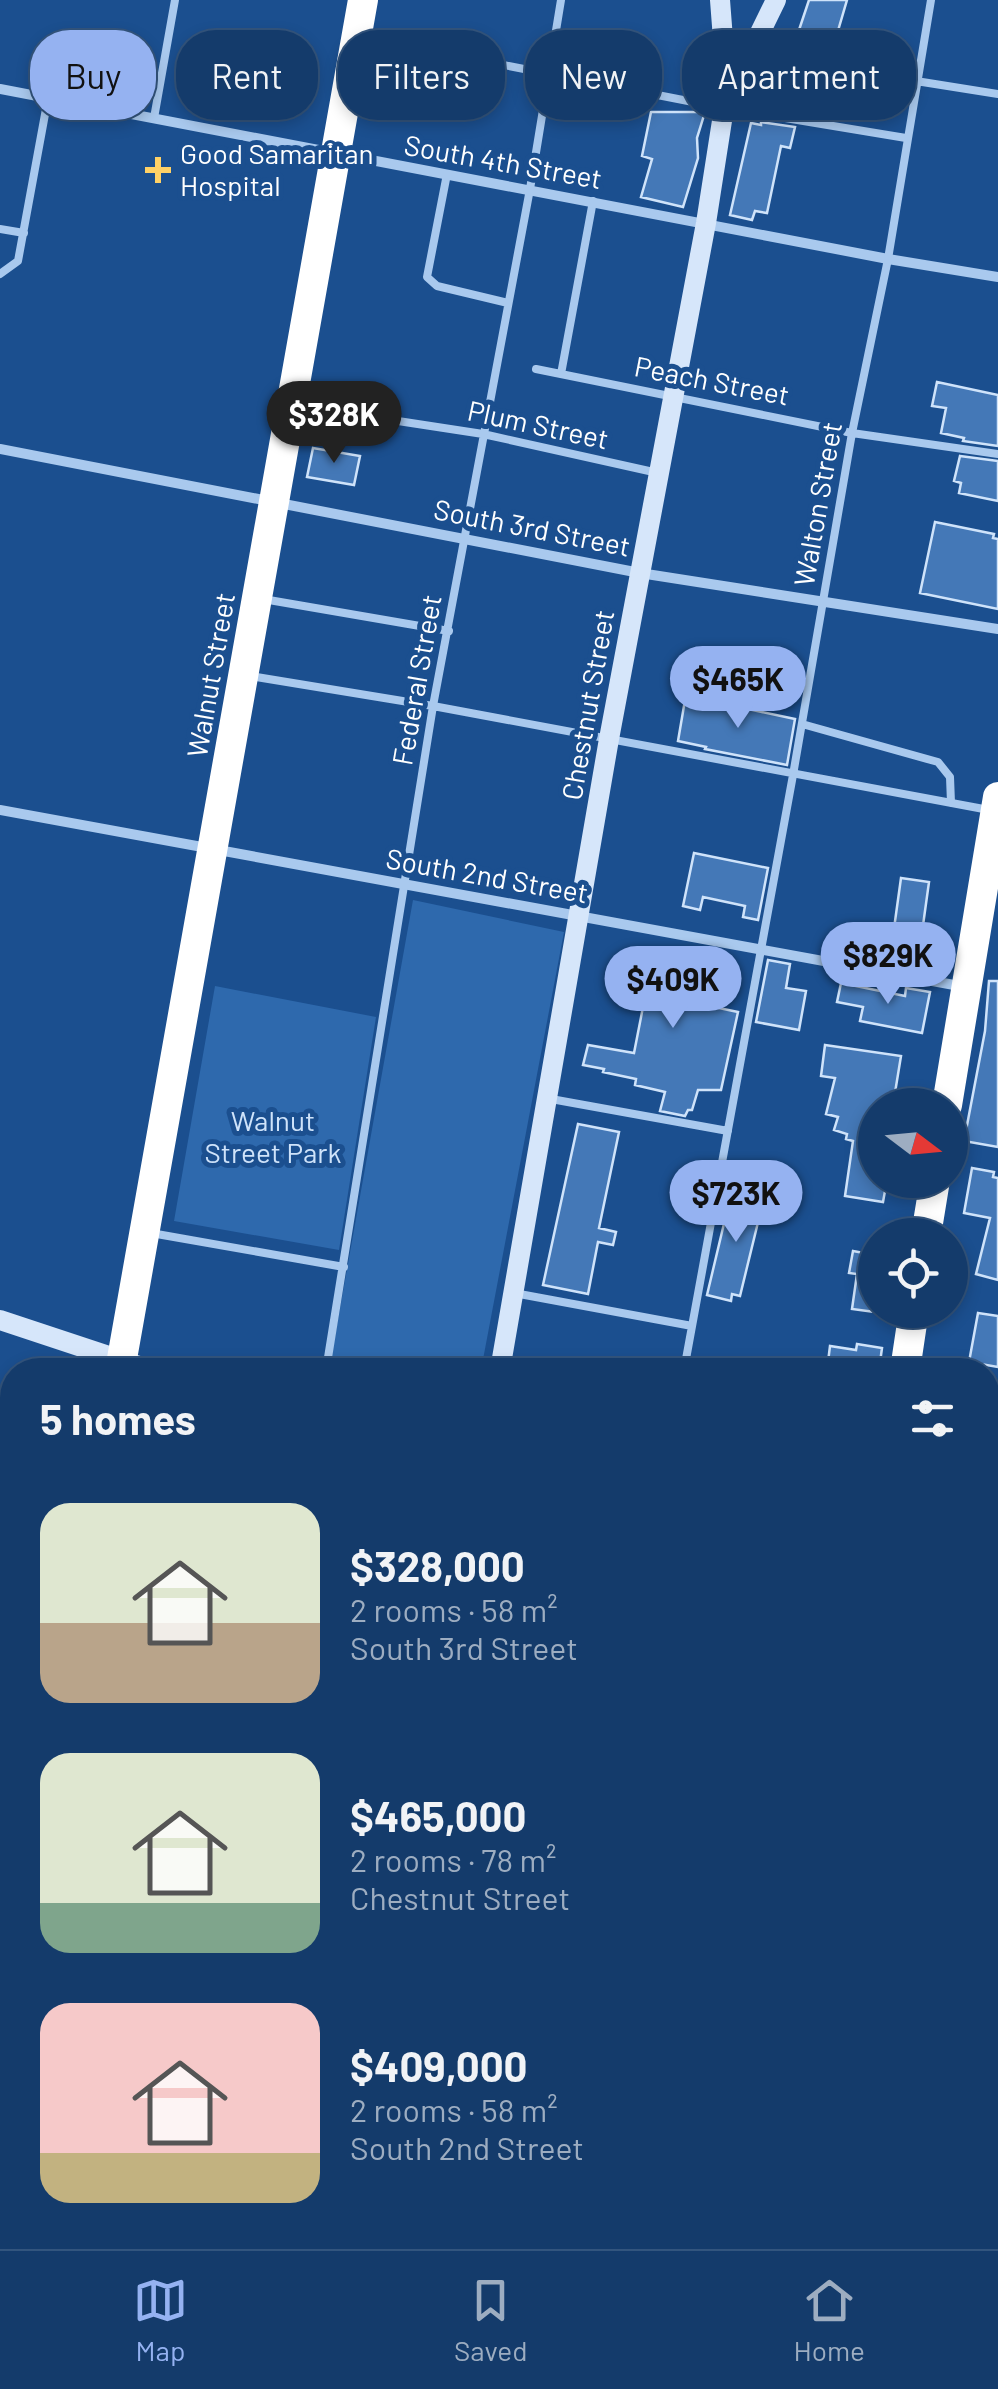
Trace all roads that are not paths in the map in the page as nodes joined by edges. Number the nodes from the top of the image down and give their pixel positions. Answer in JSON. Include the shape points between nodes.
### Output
{"nodes":[{"id":1,"x":175,"y":0,"type":"edge"},
{"id":2,"x":363,"y":0,"type":"edge"},
{"id":3,"x":561,"y":0,"type":"edge"},
{"id":4,"x":720,"y":0,"type":"edge"},
{"id":5,"x":776,"y":0,"type":"edge"},
{"id":6,"x":931,"y":0,"type":"edge"},
{"id":7,"x":357,"y":30,"type":"edge"},
{"id":8,"x":555,"y":30,"type":"edge"},
{"id":9,"x":722,"y":30,"type":"edge"},
{"id":10,"x":758,"y":30,"type":"edge"},
{"id":11,"x":916,"y":81,"type":"joint"},
{"id":12,"x":0,"y":88,"type":"edge"},
{"id":13,"x":30,"y":94,"type":"edge"},
{"id":14,"x":998,"y":94,"type":"edge"},
{"id":15,"x":156,"y":107,"type":"edge"},
{"id":16,"x":156,"y":118,"type":"edge"},
{"id":17,"x":44,"y":120,"type":"edge"},
{"id":18,"x":340,"y":120,"type":"edge"},
{"id":19,"x":540,"y":120,"type":"edge"},
{"id":20,"x":722,"y":120,"type":"edge"},
{"id":21,"x":797,"y":120,"type":"edge"},
{"id":22,"x":909,"y":120,"type":"edge"},
{"id":23,"x":906,"y":138,"type":"junction"},
{"id":24,"x":334,"y":154,"type":"junction"},
{"id":25,"x":447,"y":174,"type":"junction"},
{"id":26,"x":530,"y":189,"type":"junction"},
{"id":27,"x":593,"y":200,"type":"junction"},
{"id":28,"x":706,"y":223,"type":"junction"},
{"id":29,"x":0,"y":230,"type":"edge"},
{"id":30,"x":24,"y":233,"type":"junction"},
{"id":31,"x":888,"y":259,"type":"junction"},
{"id":32,"x":0,"y":274,"type":"edge"},
{"id":33,"x":998,"y":277,"type":"edge"},
{"id":34,"x":508,"y":303,"type":"junction"},
{"id":35,"x":536,"y":370,"type":"dead end"},
{"id":36,"x":561,"y":374,"type":"junction"},
{"id":37,"x":672,"y":395,"type":"junction"},
{"id":38,"x":290,"y":404,"type":"junction"},
{"id":39,"x":852,"y":433,"type":"junction"},
{"id":40,"x":483,"y":434,"type":"junction"},
{"id":41,"x":0,"y":449,"type":"edge"},
{"id":42,"x":998,"y":454,"type":"edge"},
{"id":43,"x":658,"y":473,"type":"junction"},
{"id":44,"x":273,"y":501,"type":"junction"},
{"id":45,"x":466,"y":536,"type":"junction"},
{"id":46,"x":640,"y":572,"type":"junction"},
{"id":47,"x":258,"y":598,"type":"junction"},
{"id":48,"x":824,"y":600,"type":"junction"},
{"id":49,"x":998,"y":629,"type":"edge"},
{"id":50,"x":449,"y":631,"type":"junction"},
{"id":51,"x":244,"y":675,"type":"junction"},
{"id":52,"x":434,"y":706,"type":"junction"},
{"id":53,"x":802,"y":724,"type":"junction"},
{"id":54,"x":609,"y":739,"type":"junction"},
{"id":55,"x":794,"y":775,"type":"junction"},
{"id":56,"x":951,"y":803,"type":"junction"},
{"id":57,"x":997,"y":807,"type":"edge"},
{"id":58,"x":0,"y":810,"type":"edge"},
{"id":59,"x":214,"y":849,"type":"junction"},
{"id":60,"x":406,"y":884,"type":"junction"},
{"id":61,"x":578,"y":916,"type":"junction"},
{"id":62,"x":761,"y":950,"type":"junction"},
{"id":63,"x":966,"y":988,"type":"junction"},
{"id":64,"x":950,"y":1088,"type":"edge"},
{"id":65,"x":546,"y":1098,"type":"junction"},
{"id":66,"x":728,"y":1131,"type":"junction"},
{"id":67,"x":146,"y":1232,"type":"junction"},
{"id":68,"x":344,"y":1267,"type":"junction"},
{"id":69,"x":513,"y":1293,"type":"junction"},
{"id":70,"x":0,"y":1320,"type":"edge"},
{"id":71,"x":692,"y":1326,"type":"junction"},
{"id":72,"x":911,"y":1328,"type":"edge"},
{"id":73,"x":101,"y":1358,"type":"edge"},
{"id":74,"x":121,"y":1358,"type":"edge"},
{"id":75,"x":328,"y":1358,"type":"edge"},
{"id":76,"x":502,"y":1358,"type":"edge"},
{"id":77,"x":686,"y":1358,"type":"edge"},
{"id":78,"x":907,"y":1358,"type":"edge"}],
"edges":[{"from":1,"to":15,"type":"lane"},
{"from":2,"to":7,"type":"highway","name":"Walnut Street"},
{"from":3,"to":8,"type":"lane","name":"Federal Street"},
{"from":4,"to":9,"type":"street"},
{"from":5,"to":10,"type":"street","name":"Chestnut Street"},
{"from":6,"to":11,"type":"lane","name":"Walton Street"},
{"from":11,"to":14,"type":"lane"},
{"from":12,"to":13,"type":"street","name":"South 4th Street"},
{"from":16,"to":24,"type":"street","name":"South 4th Street"},
{"from":17,"to":30,"type":"lane"},
{"from":18,"to":24,"type":"highway","name":"Walnut Street"},
{"from":19,"to":26,"type":"lane","name":"Federal Street"},
{"from":20,"to":28,"type":"street","name":"Chestnut Street"},
{"from":21,"to":23,"type":"lane"},
{"from":22,"to":23,"type":"lane","name":"Walton Street"},
{"from":23,"to":31,"type":"lane","name":"Walton Street"},
{"from":24,"to":25,"type":"street","name":"South 4th Street"},
{"from":24,"to":38,"type":"highway","name":"Walnut Street"},
{"from":25,"to":26,"type":"street","name":"South 4th Street"},
{"from":25,"to":34,"type":"lane","via":[[427,277],[459,293]]},
{"from":26,"to":27,"type":"street","name":"South 4th Street"},
{"from":26,"to":34,"type":"lane","name":"Federal Street"},
{"from":27,"to":28,"type":"street","name":"South 4th Street"},
{"from":27,"to":36,"type":"lane"},
{"from":28,"to":31,"type":"street","name":"South 4th Street"},
{"from":28,"to":37,"type":"street","name":"Chestnut Street"},
{"from":29,"to":30,"type":"lane"},
{"from":30,"to":32,"type":"lane","via":[[18,261]]},
{"from":31,"to":33,"type":"street","name":"South 4th Street"},
{"from":31,"to":39,"type":"lane","name":"Walton Street"},
{"from":34,"to":40,"type":"lane","name":"Federal Street"},
{"from":35,"to":36,"type":"lane","name":"Peach Street"},
{"from":36,"to":37,"type":"lane","name":"Peach Street"},
{"from":37,"to":39,"type":"lane","name":"Peach Street"},
{"from":37,"to":43,"type":"street","name":"Chestnut Street"},
{"from":38,"to":40,"type":"lane","name":"Plum Street"},
{"from":38,"to":44,"type":"highway","name":"Walnut Street"},
{"from":39,"to":42,"type":"lane","name":"Peach Street"},
{"from":39,"to":48,"type":"lane","name":"Walton Street"},
{"from":40,"to":43,"type":"lane","name":"Plum Street"},
{"from":40,"to":45,"type":"lane","name":"Federal Street"},
{"from":41,"to":44,"type":"street","name":"South 3rd Street"},
{"from":43,"to":46,"type":"street","name":"Chestnut Street"},
{"from":44,"to":45,"type":"street","name":"South 3rd Street"},
{"from":44,"to":47,"type":"highway","name":"Walnut Street"},
{"from":45,"to":46,"type":"street","name":"South 3rd Street"},
{"from":45,"to":50,"type":"lane","name":"Federal Street"},
{"from":46,"to":48,"type":"street","name":"South 3rd Street"},
{"from":46,"to":54,"type":"street","name":"Chestnut Street"},
{"from":47,"to":50,"type":"lane"},
{"from":47,"to":51,"type":"highway","name":"Walnut Street"},
{"from":48,"to":49,"type":"street","name":"South 3rd Street"},
{"from":48,"to":53,"type":"lane","name":"Walton Street"},
{"from":50,"to":52,"type":"lane","name":"Federal Street"},
{"from":51,"to":52,"type":"lane"},
{"from":51,"to":59,"type":"highway","name":"Walnut Street"},
{"from":52,"to":54,"type":"lane"},
{"from":52,"to":60,"type":"lane","name":"Federal Street"},
{"from":53,"to":55,"type":"lane","name":"Walton Street"},
{"from":53,"to":56,"type":"lane","via":[[938,762],[950,777]]},
{"from":54,"to":55,"type":"lane"},
{"from":54,"to":61,"type":"street","name":"Chestnut Street"},
{"from":55,"to":56,"type":"lane"},
{"from":55,"to":62,"type":"lane","name":"Walton Street"},
{"from":56,"to":57,"type":"lane"},
{"from":57,"to":63,"type":"highway"},
{"from":58,"to":59,"type":"street","name":"South 2nd Street"},
{"from":59,"to":60,"type":"street","name":"South 2nd Street"},
{"from":59,"to":67,"type":"highway","name":"Walnut Street"},
{"from":60,"to":61,"type":"street","name":"South 2nd Street"},
{"from":60,"to":68,"type":"lane","name":"Federal Street"},
{"from":61,"to":62,"type":"street","name":"South 2nd Street"},
{"from":61,"to":65,"type":"street","name":"Chestnut Street"},
{"from":62,"to":63,"type":"street","name":"South 2nd Street"},
{"from":62,"to":66,"type":"lane","name":"Walton Street"},
{"from":63,"to":64,"type":"highway"},
{"from":65,"to":66,"type":"lane"},
{"from":65,"to":69,"type":"street","name":"Chestnut Street"},
{"from":66,"to":71,"type":"lane","name":"Walton Street"},
{"from":67,"to":68,"type":"lane"},
{"from":67,"to":74,"type":"highway","name":"Walnut Street"},
{"from":68,"to":75,"type":"lane","name":"Federal Street"},
{"from":69,"to":71,"type":"lane"},
{"from":69,"to":76,"type":"street","name":"Chestnut Street"},
{"from":70,"to":73,"type":"street"},
{"from":71,"to":77,"type":"lane","name":"Walton Street"},
{"from":72,"to":78,"type":"highway"}]}
